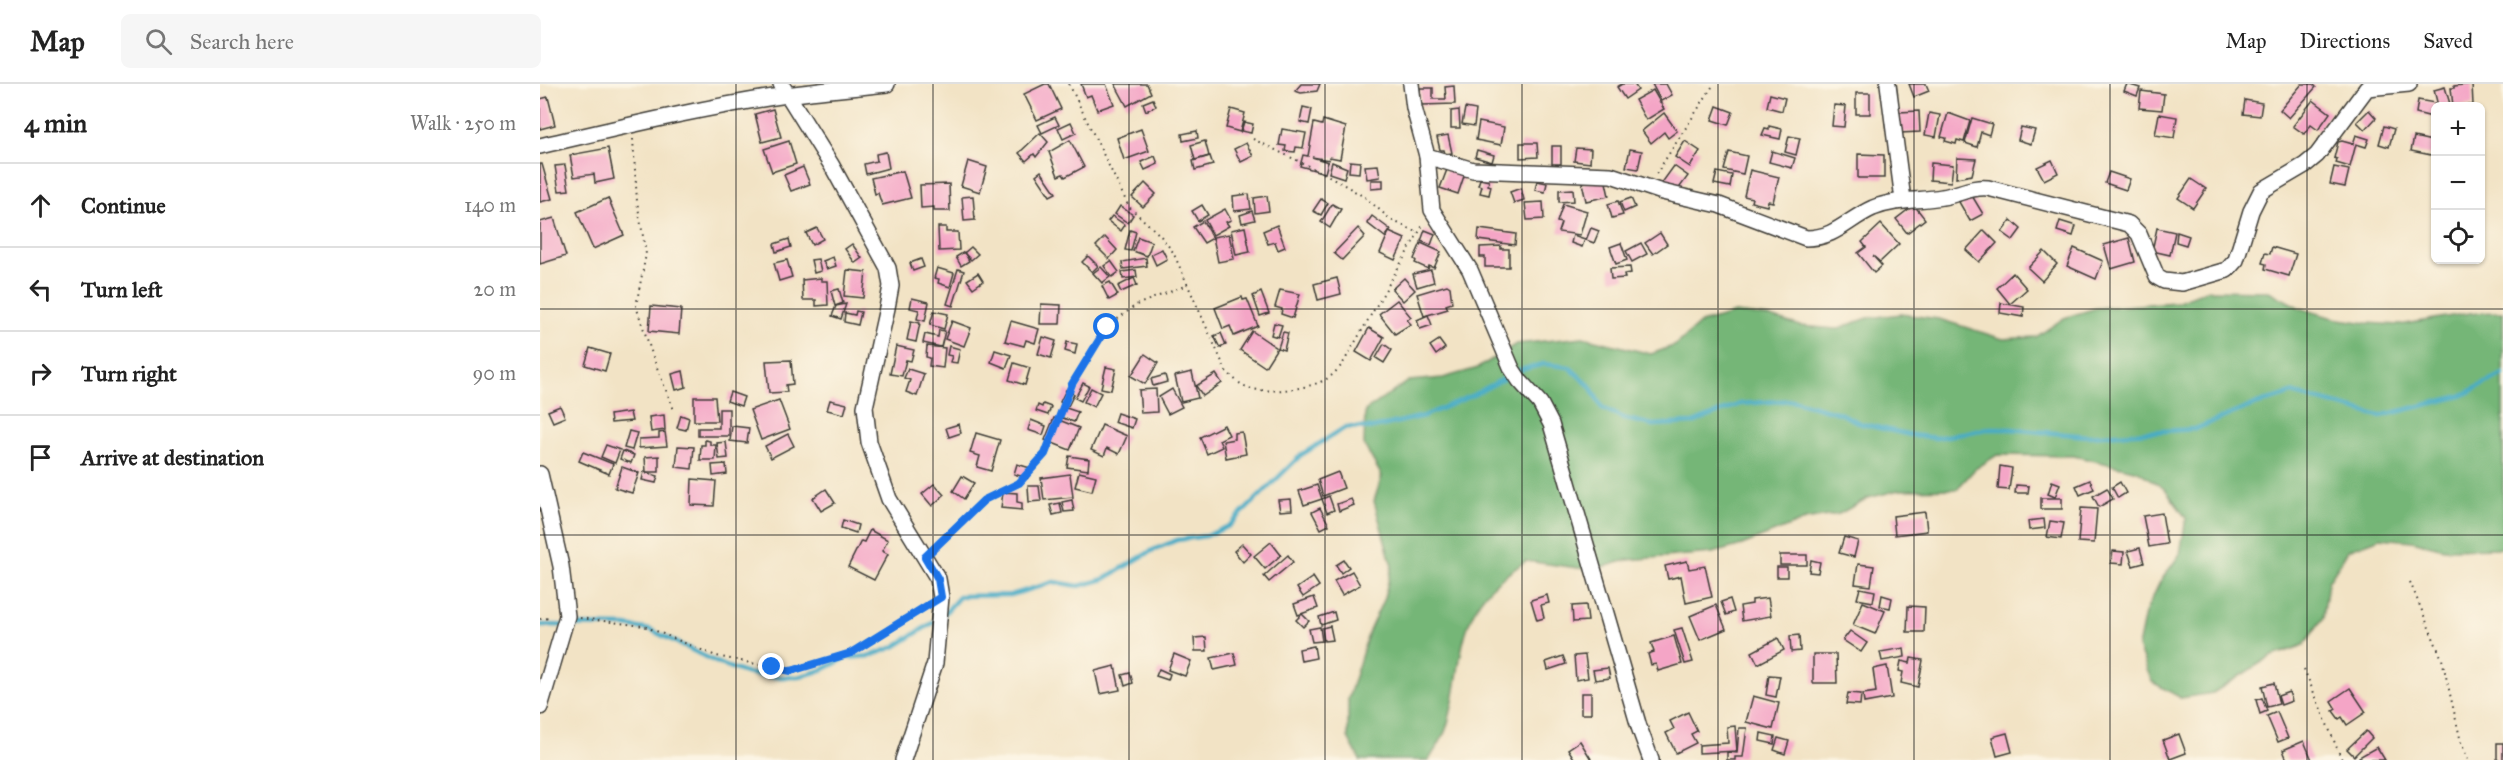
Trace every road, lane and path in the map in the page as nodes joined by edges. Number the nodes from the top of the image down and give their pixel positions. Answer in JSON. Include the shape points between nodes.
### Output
{"nodes":[{"id":1,"x":887,"y":84,"type":"edge"},
{"id":2,"x":1069,"y":84,"type":"edge"},
{"id":3,"x":1411,"y":84,"type":"edge"},
{"id":4,"x":1714,"y":84,"type":"edge"},
{"id":5,"x":1888,"y":84,"type":"edge"},
{"id":6,"x":2409,"y":84,"type":"edge"},
{"id":7,"x":784,"y":89,"type":"edge"},
{"id":8,"x":632,"y":124,"type":"junction"},
{"id":9,"x":1253,"y":139,"type":"dead end"},
{"id":10,"x":540,"y":146,"type":"edge"},
{"id":11,"x":1427,"y":156,"type":"junction"},
{"id":12,"x":1648,"y":186,"type":"junction"},
{"id":13,"x":1903,"y":201,"type":"junction"},
{"id":14,"x":1432,"y":210,"type":"junction"},
{"id":15,"x":1419,"y":233,"type":"junction"},
{"id":16,"x":1187,"y":285,"type":"junction"},
{"id":17,"x":674,"y":410,"type":"dead end"},
{"id":18,"x":540,"y":474,"type":"edge"},
{"id":19,"x":925,"y":557,"type":"junction"},
{"id":20,"x":2410,"y":582,"type":"dead end"},
{"id":21,"x":941,"y":597,"type":"junction"},
{"id":22,"x":567,"y":616,"type":"junction"},
{"id":23,"x":540,"y":620,"type":"edge"},
{"id":24,"x":2304,"y":669,"type":"dead end"},
{"id":25,"x":540,"y":707,"type":"edge"},
{"id":26,"x":903,"y":760,"type":"edge"},
{"id":27,"x":1651,"y":760,"type":"edge"},
{"id":28,"x":2342,"y":760,"type":"edge"},
{"id":29,"x":2468,"y":760,"type":"edge"}],
"edges":[{"from":1,"to":7,"type":"street"},
{"from":2,"to":16,"type":"path","via":[[1129,207],[1173,252]]},
{"from":3,"to":11,"type":"street"},
{"from":4,"to":12,"type":"path"},
{"from":5,"to":13,"type":"street"},
{"from":6,"to":13,"type":"street","via":[[2367,88],[2317,155],[2261,191],[2232,266],[2182,283],[2157,277],[2139,234],[2118,220],[1977,187],[1943,197]]},
{"from":7,"to":8,"type":"street"},
{"from":7,"to":19,"type":"street","via":[[888,268],[891,286],[865,407],[869,442],[889,499]]},
{"from":8,"to":10,"type":"street"},
{"from":8,"to":17,"type":"path","via":[[646,254],[636,306]]},
{"from":9,"to":15,"type":"path","via":[[1331,177],[1366,198],[1391,220]]},
{"from":11,"to":12,"type":"street","via":[[1473,170],[1611,175]]},
{"from":11,"to":14,"type":"street"},
{"from":12,"to":13,"type":"street","via":[[1719,206],[1806,238],[1820,238],[1876,207]]},
{"from":14,"to":15,"type":"path"},
{"from":14,"to":27,"type":"street","via":[[1470,270],[1516,375],[1540,403],[1551,424]]},
{"from":15,"to":16,"type":"path","via":[[1342,365],[1328,378],[1307,387],[1264,390],[1248,388],[1235,380],[1226,371]]},
{"from":16,"to":19,"type":"path","via":[[1136,305],[1107,327],[1072,384],[1045,454],[1019,483],[984,500]]},
{"from":18,"to":22,"type":"street","via":[[561,566]]},
{"from":19,"to":21,"type":"street","via":[[938,579]]},
{"from":20,"to":29,"type":"path","via":[[2442,659]]},
{"from":21,"to":22,"type":"path","via":[[851,653],[791,671],[716,656],[644,626]]},
{"from":21,"to":26,"type":"street","via":[[932,670]]},
{"from":22,"to":23,"type":"path"},
{"from":22,"to":25,"type":"street"},
{"from":24,"to":28,"type":"path"}]}
